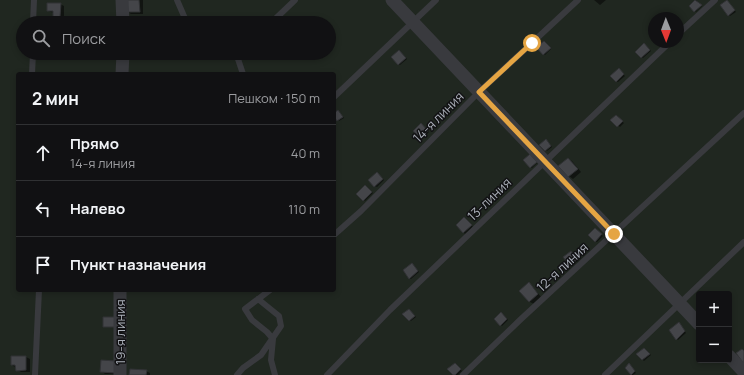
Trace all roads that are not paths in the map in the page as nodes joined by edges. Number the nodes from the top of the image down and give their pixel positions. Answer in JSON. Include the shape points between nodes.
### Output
{"nodes":[{"id":1,"x":34,"y":0,"type":"edge"},
{"id":2,"x":122,"y":0,"type":"edge"},
{"id":3,"x":177,"y":0,"type":"edge"},
{"id":4,"x":295,"y":0,"type":"edge"},
{"id":5,"x":392,"y":0,"type":"edge"},
{"id":6,"x":436,"y":0,"type":"edge"},
{"id":7,"x":578,"y":0,"type":"edge"},
{"id":8,"x":715,"y":0,"type":"edge"},
{"id":9,"x":33,"y":16,"type":"edge"},
{"id":10,"x":123,"y":16,"type":"edge"},
{"id":11,"x":184,"y":16,"type":"edge"},
{"id":12,"x":278,"y":16,"type":"edge"},
{"id":13,"x":413,"y":22,"type":"junction"},
{"id":14,"x":684,"y":28,"type":"edge"},
{"id":15,"x":664,"y":48,"type":"edge"},
{"id":16,"x":33,"y":60,"type":"edge"},
{"id":17,"x":123,"y":60,"type":"edge"},
{"id":18,"x":238,"y":60,"type":"edge"},
{"id":19,"x":32,"y":72,"type":"edge"},
{"id":20,"x":122,"y":72,"type":"edge"},
{"id":21,"x":242,"y":72,"type":"edge"},
{"id":22,"x":479,"y":92,"type":"junction"},
{"id":23,"x":336,"y":95,"type":"edge"},
{"id":24,"x":744,"y":113,"type":"edge"},
{"id":25,"x":545,"y":161,"type":"junction"},
{"id":26,"x":336,"y":233,"type":"edge"},
{"id":27,"x":614,"y":234,"type":"junction"},
{"id":28,"x":744,"y":242,"type":"edge"},
{"id":29,"x":39,"y":292,"type":"edge"},
{"id":30,"x":120,"y":292,"type":"edge"},
{"id":31,"x":267,"y":292,"type":"edge"},
{"id":32,"x":258,"y":299,"type":"junction"},
{"id":33,"x":680,"y":304,"type":"junction"},
{"id":34,"x":696,"y":321,"type":"edge"},
{"id":35,"x":272,"y":339,"type":"junction"},
{"id":36,"x":732,"y":359,"type":"edge"},
{"id":37,"x":744,"y":372,"type":"edge"},
{"id":38,"x":35,"y":375,"type":"edge"},
{"id":39,"x":120,"y":375,"type":"edge"},
{"id":40,"x":237,"y":375,"type":"edge"},
{"id":41,"x":275,"y":375,"type":"edge"},
{"id":42,"x":326,"y":375,"type":"edge"},
{"id":43,"x":463,"y":375,"type":"edge"},
{"id":44,"x":604,"y":375,"type":"edge"}],
"edges":[{"from":1,"to":9,"type":"lane"},
{"from":2,"to":10,"type":"street"},
{"from":3,"to":11,"type":"lane"},
{"from":4,"to":12,"type":"lane"},
{"from":5,"to":13,"type":"street"},
{"from":6,"to":13,"type":"lane"},
{"from":7,"to":22,"type":"lane","name":"14-я линия"},
{"from":8,"to":14,"type":"lane"},
{"from":13,"to":22,"type":"street"},
{"from":13,"to":23,"type":"lane"},
{"from":15,"to":25,"type":"lane","name":"13-линия"},
{"from":16,"to":19,"type":"lane"},
{"from":17,"to":20,"type":"street"},
{"from":18,"to":21,"type":"lane"},
{"from":22,"to":25,"type":"street"},
{"from":22,"to":26,"type":"lane","name":"14-я линия"},
{"from":24,"to":27,"type":"lane","name":"12-я линия"},
{"from":25,"to":27,"type":"street"},
{"from":25,"to":42,"type":"lane","name":"13-линия"},
{"from":27,"to":33,"type":"street"},
{"from":27,"to":43,"type":"lane","name":"12-я линия"},
{"from":28,"to":33,"type":"lane"},
{"from":29,"to":38,"type":"lane"},
{"from":30,"to":39,"type":"street","name":"19-я линия"},
{"from":31,"to":32,"type":"lane"},
{"from":32,"to":35,"type":"lane","via":[[279,316],[281,326]]},
{"from":32,"to":35,"type":"lane","via":[[245,309],[252,320]]},
{"from":33,"to":34,"type":"street"},
{"from":33,"to":44,"type":"lane"},
{"from":35,"to":40,"type":"lane","via":[[261,355]]},
{"from":35,"to":41,"type":"lane","via":[[271,360]]},
{"from":36,"to":37,"type":"street"}]}
